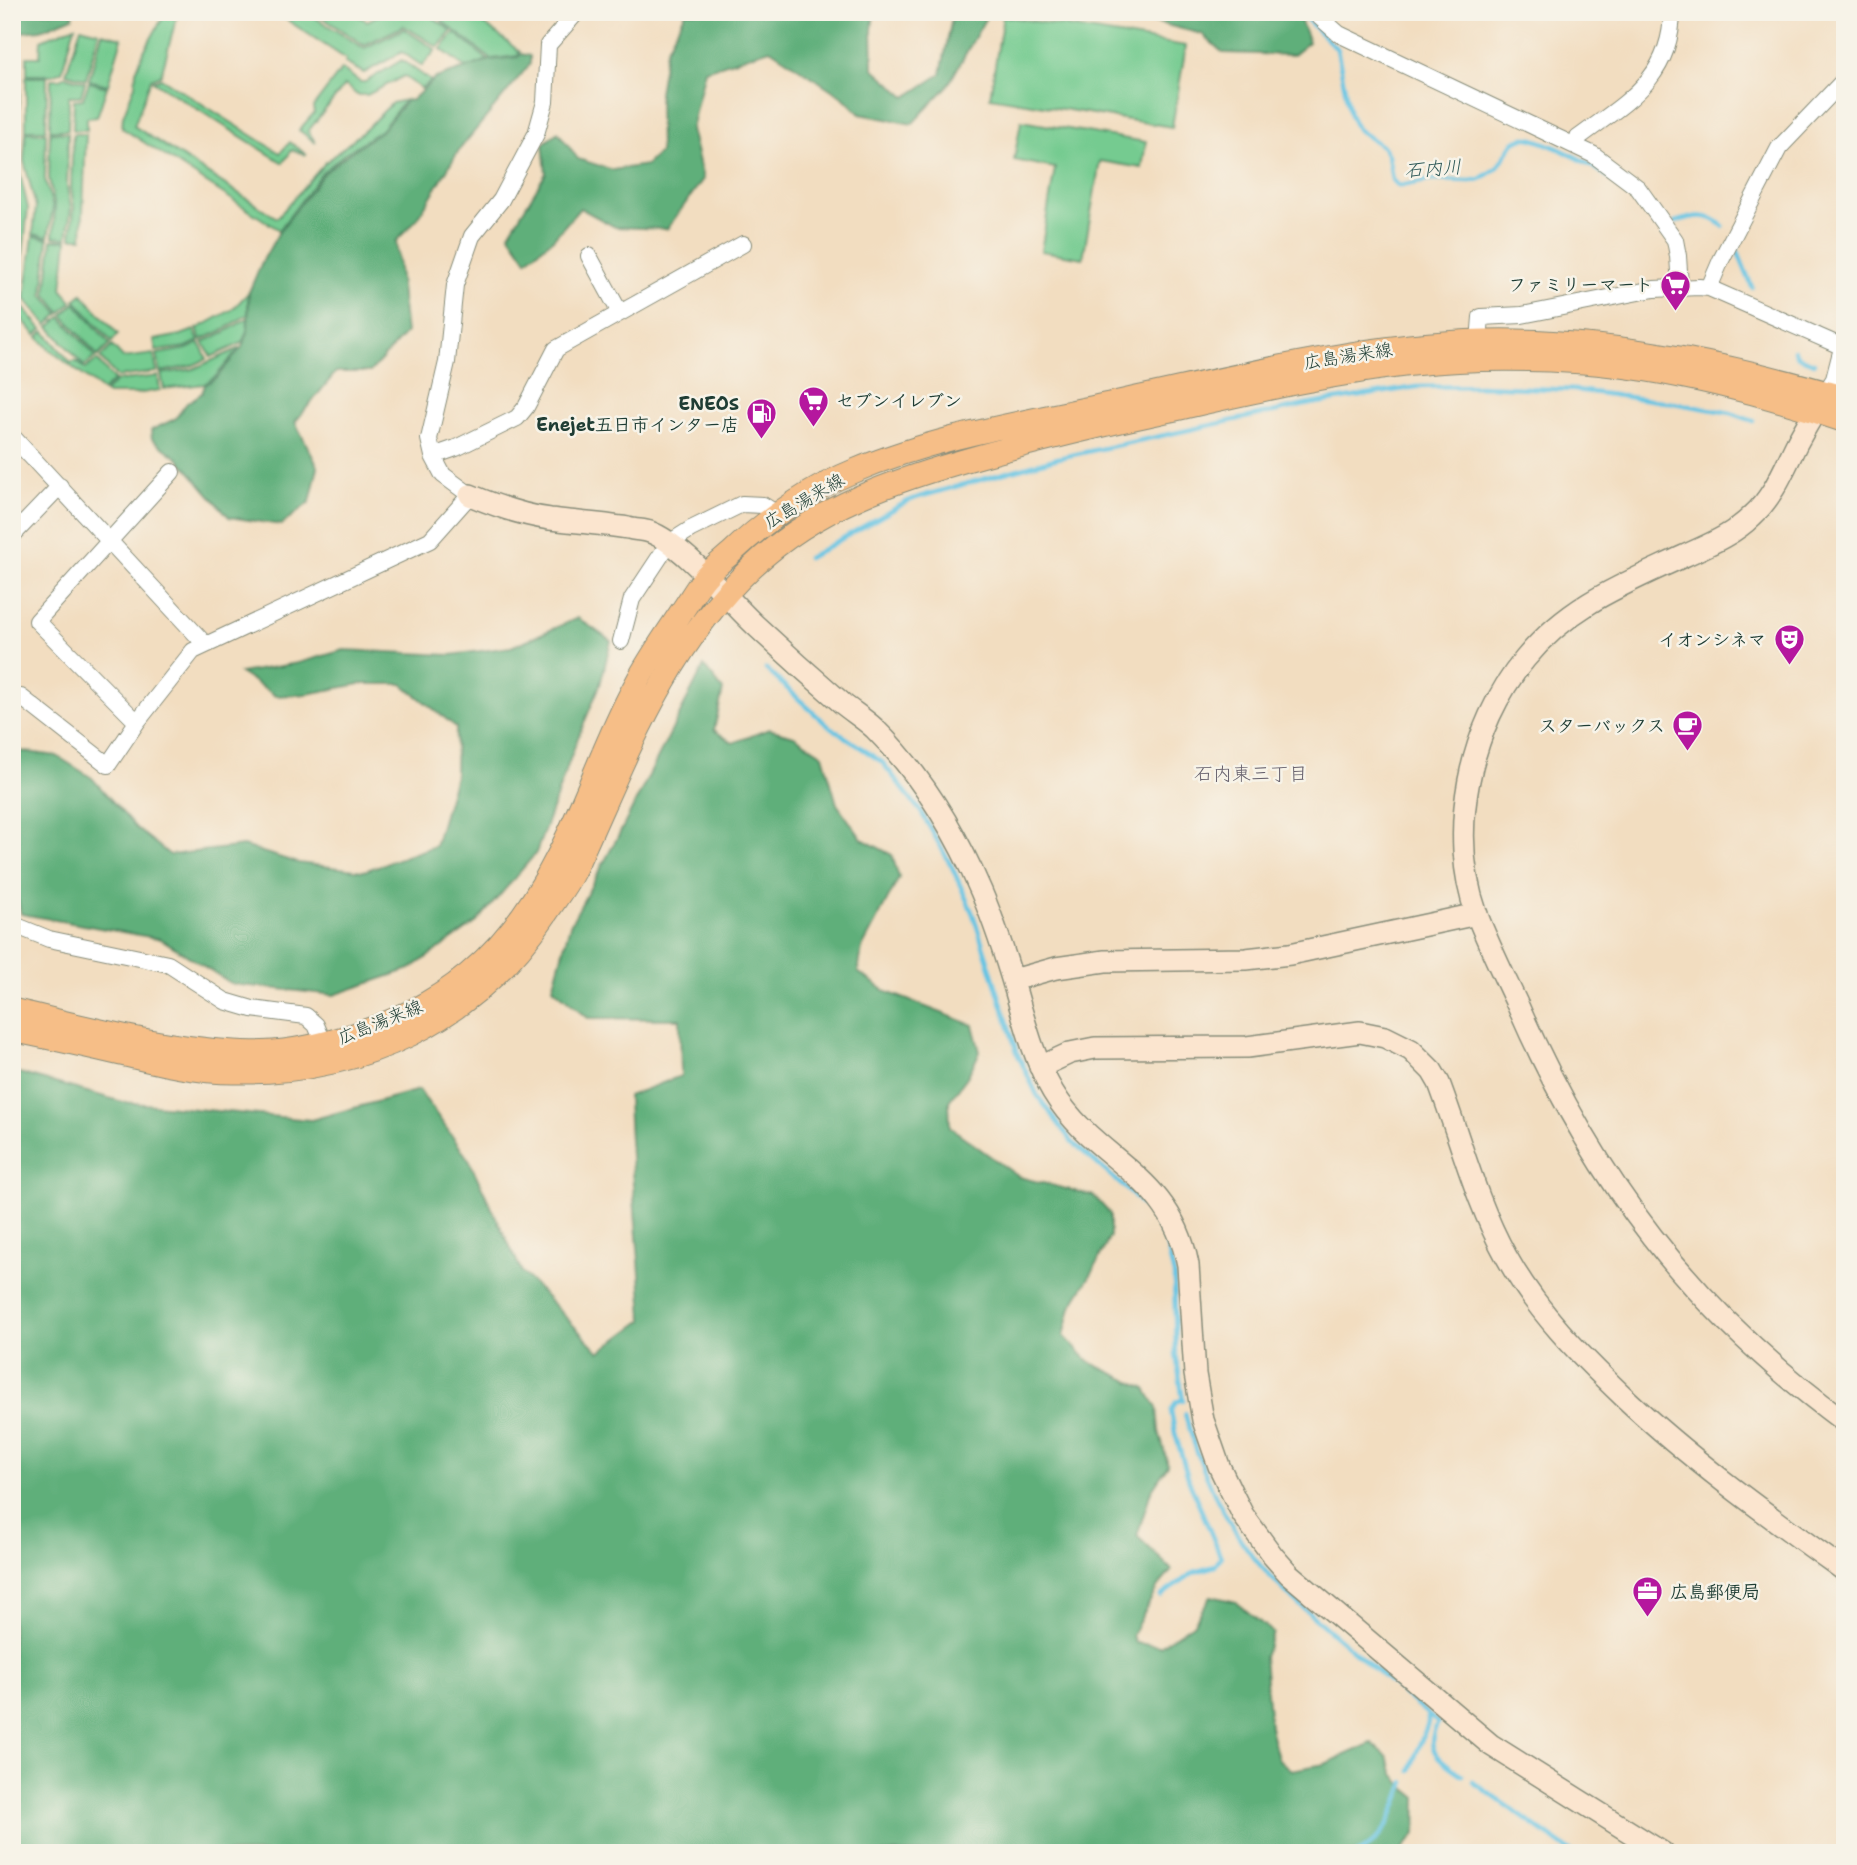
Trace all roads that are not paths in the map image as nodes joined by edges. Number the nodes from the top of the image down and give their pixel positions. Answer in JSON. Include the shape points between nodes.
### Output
{"nodes":[{"id":1,"x":577,"y":12,"type":"edge"},
{"id":2,"x":1314,"y":12,"type":"edge"},
{"id":3,"x":1672,"y":12,"type":"edge"},
{"id":4,"x":1845,"y":79,"type":"edge"},
{"id":5,"x":1573,"y":145,"type":"junction"},
{"id":6,"x":743,"y":244,"type":"dead end"},
{"id":7,"x":589,"y":256,"type":"dead end"},
{"id":8,"x":1680,"y":286,"type":"junction"},
{"id":9,"x":1709,"y":288,"type":"junction"},
{"id":10,"x":621,"y":313,"type":"junction"},
{"id":11,"x":1479,"y":342,"type":"junction"},
{"id":12,"x":1844,"y":348,"type":"edge"},
{"id":13,"x":1829,"y":400,"type":"edge"},
{"id":14,"x":1845,"y":421,"type":"edge"},
{"id":15,"x":12,"y":436,"type":"edge"},
{"id":16,"x":433,"y":456,"type":"junction"},
{"id":17,"x":172,"y":472,"type":"dead end"},
{"id":18,"x":60,"y":486,"type":"junction"},
{"id":19,"x":470,"y":495,"type":"junction"},
{"id":20,"x":777,"y":514,"type":"junction"},
{"id":21,"x":12,"y":536,"type":"edge"},
{"id":22,"x":110,"y":542,"type":"junction"},
{"id":23,"x":669,"y":543,"type":"junction"},
{"id":24,"x":706,"y":575,"type":"junction"},
{"id":25,"x":724,"y":594,"type":"junction"},
{"id":26,"x":621,"y":641,"type":"dead end"},
{"id":27,"x":205,"y":643,"type":"junction"},
{"id":28,"x":22,"y":697,"type":"dead end"},
{"id":29,"x":137,"y":722,"type":"junction"},
{"id":30,"x":1477,"y":914,"type":"junction"},
{"id":31,"x":12,"y":924,"type":"edge"},
{"id":32,"x":1013,"y":980,"type":"junction"},
{"id":33,"x":12,"y":1010,"type":"edge"},
{"id":34,"x":12,"y":1030,"type":"edge"},
{"id":35,"x":324,"y":1044,"type":"junction"},
{"id":36,"x":1040,"y":1067,"type":"junction"},
{"id":37,"x":1845,"y":1422,"type":"edge"},
{"id":38,"x":1845,"y":1571,"type":"edge"},
{"id":39,"x":1663,"y":1853,"type":"edge"}],
"edges":[{"from":1,"to":16,"type":"street","via":[[548,45],[545,102],[536,134],[501,200],[472,236],[455,285],[447,362],[429,439]]},
{"from":2,"to":5,"type":"street","via":[[1339,34]]},
{"from":3,"to":5,"type":"street","via":[[1667,52],[1653,74],[1636,94]]},
{"from":4,"to":9,"type":"street","via":[[1779,148]]},
{"from":5,"to":8,"type":"street","via":[[1638,188],[1653,207],[1678,247]]},
{"from":6,"to":10,"type":"street"},
{"from":7,"to":10,"type":"street"},
{"from":8,"to":9,"type":"street"},
{"from":8,"to":11,"type":"street","via":[[1522,315],[1481,317]]},
{"from":9,"to":12,"type":"street"},
{"from":10,"to":16,"type":"street","via":[[556,349],[517,418]]},
{"from":11,"to":13,"type":"main road","name":"広島湯来線","via":[[1652,352]]},
{"from":11,"to":20,"type":"main road","name":"広島湯来線","via":[[1316,361],[942,442],[859,469]]},
{"from":12,"to":13,"type":"street"},
{"from":13,"to":14,"type":"main road","name":"広島湯来線"},
{"from":13,"to":25,"type":"main road","name":"広島湯来線","via":[[1587,362],[1415,363],[1345,374],[1063,433],[898,480],[802,527]]},
{"from":13,"to":30,"type":"street","via":[[1762,507],[1742,525],[1595,598],[1550,631],[1513,673],[1484,731],[1467,801],[1465,858]]},
{"from":15,"to":18,"type":"street"},
{"from":16,"to":19,"type":"street","via":[[443,475]]},
{"from":17,"to":22,"type":"street"},
{"from":18,"to":21,"type":"street"},
{"from":18,"to":22,"type":"street"},
{"from":19,"to":23,"type":"street","via":[[502,509],[549,519],[650,532]]},
{"from":19,"to":27,"type":"street","via":[[430,540]]},
{"from":20,"to":23,"type":"street","via":[[762,505],[742,505]]},
{"from":20,"to":24,"type":"main road","name":"広島湯来線"},
{"from":22,"to":27,"type":"street"},
{"from":22,"to":29,"type":"street","via":[[37,621]]},
{"from":23,"to":24,"type":"street"},
{"from":23,"to":26,"type":"street","via":[[632,599]]},
{"from":24,"to":25,"type":"street"},
{"from":24,"to":35,"type":"main road","name":"広島湯来線","via":[[635,685],[556,860],[526,913],[461,981],[421,1009]]},
{"from":25,"to":32,"type":"street","via":[[873,728],[915,776],[967,860]]},
{"from":25,"to":34,"type":"main road","name":"広島湯来線","via":[[663,678],[571,877],[524,947],[473,996],[430,1026],[372,1052],[305,1068],[232,1073],[168,1065]]},
{"from":27,"to":29,"type":"street","via":[[192,650]]},
{"from":28,"to":29,"type":"street","via":[[108,765]]},
{"from":30,"to":32,"type":"street","via":[[1290,954],[1105,961]]},
{"from":30,"to":37,"type":"street","via":[[1560,1094],[1585,1142],[1629,1207],[1692,1286],[1737,1333]]},
{"from":31,"to":35,"type":"street","via":[[49,939],[168,964],[225,1001],[306,1016],[316,1025]]},
{"from":32,"to":36,"type":"street"},
{"from":33,"to":35,"type":"main road","name":"広島湯来線","via":[[236,1053]]},
{"from":36,"to":38,"type":"street","via":[[1095,1048],[1271,1046],[1346,1033],[1373,1034],[1411,1050],[1439,1083],[1505,1255],[1562,1337],[1685,1452]]},
{"from":36,"to":39,"type":"street","via":[[1076,1122],[1147,1185],[1173,1219],[1188,1265],[1195,1374],[1203,1420],[1243,1515],[1273,1556],[1491,1745]]}]}
